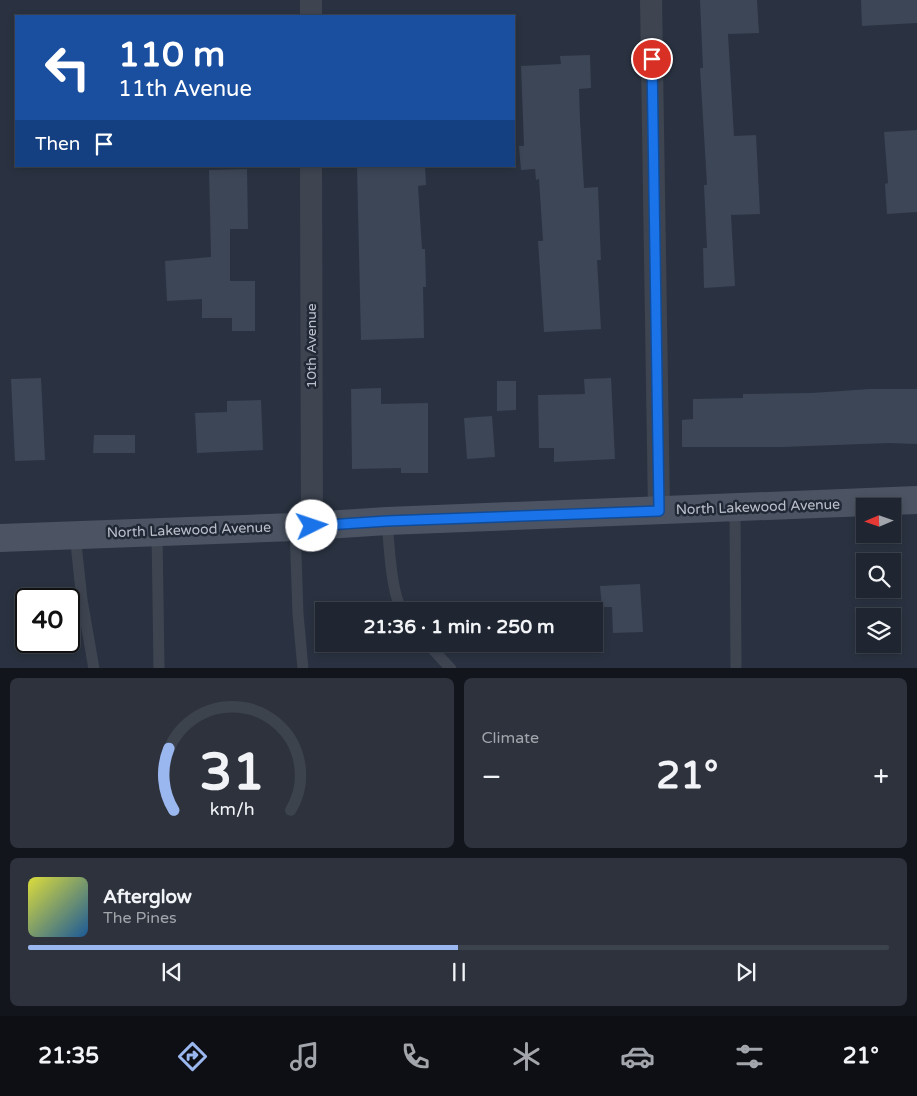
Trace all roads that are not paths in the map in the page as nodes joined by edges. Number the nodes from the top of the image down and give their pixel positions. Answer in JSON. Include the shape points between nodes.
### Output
{"nodes":[{"id":1,"x":311,"y":0,"type":"edge"},
{"id":2,"x":651,"y":0,"type":"edge"},
{"id":3,"x":311,"y":15,"type":"edge"},
{"id":4,"x":311,"y":167,"type":"edge"},
{"id":5,"x":917,"y":500,"type":"edge"},
{"id":6,"x":735,"y":508,"type":"junction"},
{"id":7,"x":659,"y":511,"type":"junction"},
{"id":8,"x":387,"y":521,"type":"junction"},
{"id":9,"x":304,"y":527,"type":"junction"},
{"id":10,"x":157,"y":531,"type":"junction"},
{"id":11,"x":75,"y":534,"type":"junction"},
{"id":12,"x":0,"y":538,"type":"edge"},
{"id":13,"x":398,"y":602,"type":"edge"},
{"id":14,"x":436,"y":652,"type":"edge"},
{"id":15,"x":94,"y":668,"type":"edge"},
{"id":16,"x":159,"y":668,"type":"edge"},
{"id":17,"x":303,"y":668,"type":"edge"},
{"id":18,"x":451,"y":668,"type":"edge"},
{"id":19,"x":736,"y":668,"type":"edge"}],
"edges":[{"from":1,"to":3,"type":"street"},
{"from":2,"to":7,"type":"street"},
{"from":4,"to":9,"type":"street","name":"10th Avenue"},
{"from":5,"to":6,"type":"street","name":"North Lakewood Avenue"},
{"from":6,"to":7,"type":"street","name":"North Lakewood Avenue"},
{"from":6,"to":19,"type":"lane"},
{"from":7,"to":8,"type":"street","name":"North Lakewood Avenue"},
{"from":8,"to":9,"type":"street","name":"North Lakewood Avenue"},
{"from":8,"to":13,"type":"lane"},
{"from":9,"to":10,"type":"street","name":"North Lakewood Avenue"},
{"from":9,"to":17,"type":"lane","via":[[298,614]]},
{"from":10,"to":11,"type":"street","name":"North Lakewood Avenue"},
{"from":10,"to":16,"type":"lane"},
{"from":11,"to":12,"type":"street","name":"North Lakewood Avenue"},
{"from":11,"to":15,"type":"lane"},
{"from":14,"to":18,"type":"lane"}]}
